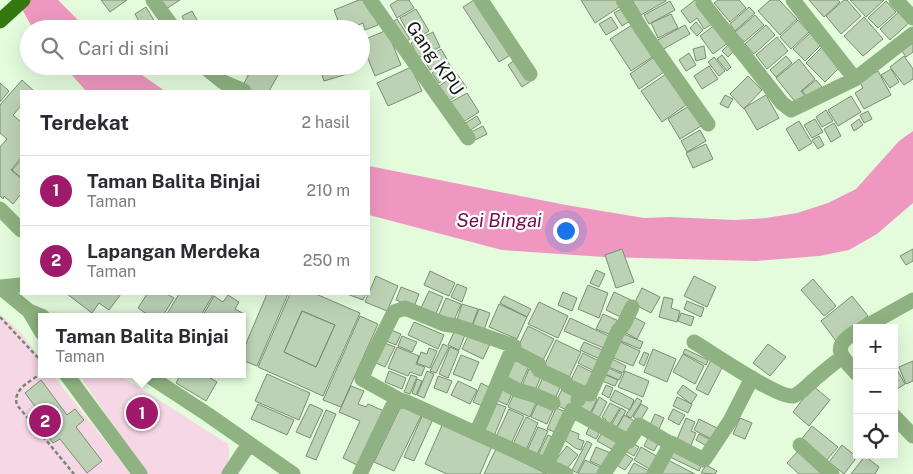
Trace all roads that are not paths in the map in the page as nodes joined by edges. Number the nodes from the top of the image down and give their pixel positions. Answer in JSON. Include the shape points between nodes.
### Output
{"nodes":[{"id":1,"x":23,"y":0,"type":"edge"},
{"id":2,"x":153,"y":0,"type":"edge"},
{"id":3,"x":370,"y":0,"type":"edge"},
{"id":4,"x":482,"y":0,"type":"edge"},
{"id":5,"x":624,"y":0,"type":"edge"},
{"id":6,"x":704,"y":0,"type":"edge"},
{"id":7,"x":793,"y":0,"type":"edge"},
{"id":8,"x":896,"y":0,"type":"edge"},
{"id":9,"x":913,"y":18,"type":"edge"},
{"id":10,"x":167,"y":20,"type":"edge"},
{"id":11,"x":0,"y":21,"type":"edge"},
{"id":12,"x":913,"y":34,"type":"edge"},
{"id":13,"x":530,"y":74,"type":"dead end"},
{"id":14,"x":215,"y":75,"type":"edge"},
{"id":15,"x":855,"y":79,"type":"junction"},
{"id":16,"x":242,"y":90,"type":"edge"},
{"id":17,"x":708,"y":124,"type":"dead end"},
{"id":18,"x":468,"y":138,"type":"dead end"},
{"id":19,"x":0,"y":209,"type":"edge"},
{"id":20,"x":20,"y":229,"type":"edge"},
{"id":21,"x":20,"y":285,"type":"edge"},
{"id":22,"x":0,"y":287,"type":"edge"},
{"id":23,"x":913,"y":300,"type":"edge"},
{"id":24,"x":632,"y":307,"type":"dead end"},
{"id":25,"x":36,"y":314,"type":"edge"},
{"id":26,"x":870,"y":324,"type":"edge"},
{"id":27,"x":853,"y":334,"type":"edge"},
{"id":28,"x":694,"y":342,"type":"dead end"},
{"id":29,"x":512,"y":351,"type":"junction"},
{"id":30,"x":842,"y":357,"type":"junction"},
{"id":31,"x":853,"y":369,"type":"edge"},
{"id":32,"x":69,"y":378,"type":"edge"},
{"id":33,"x":152,"y":378,"type":"edge"},
{"id":34,"x":752,"y":378,"type":"junction"},
{"id":35,"x":499,"y":380,"type":"junction"},
{"id":36,"x":581,"y":392,"type":"junction"},
{"id":37,"x":400,"y":400,"type":"junction"},
{"id":38,"x":553,"y":403,"type":"dead end"},
{"id":39,"x":573,"y":410,"type":"junction"},
{"id":40,"x":898,"y":420,"type":"edge"},
{"id":41,"x":476,"y":433,"type":"junction"},
{"id":42,"x":913,"y":436,"type":"edge"},
{"id":43,"x":626,"y":440,"type":"junction"},
{"id":44,"x":250,"y":444,"type":"junction"},
{"id":45,"x":671,"y":444,"type":"junction"},
{"id":46,"x":800,"y":445,"type":"dead end"},
{"id":47,"x":546,"y":465,"type":"junction"},
{"id":48,"x":140,"y":474,"type":"edge"},
{"id":49,"x":229,"y":474,"type":"edge"},
{"id":50,"x":293,"y":474,"type":"edge"},
{"id":51,"x":360,"y":474,"type":"edge"},
{"id":52,"x":566,"y":474,"type":"edge"},
{"id":53,"x":604,"y":474,"type":"edge"},
{"id":54,"x":654,"y":474,"type":"edge"},
{"id":55,"x":832,"y":474,"type":"edge"}],
"edges":[{"from":1,"to":11,"type":"main road"},
{"from":2,"to":10,"type":"street"},
{"from":3,"to":18,"type":"street","name":"Gang KPU"},
{"from":4,"to":13,"type":"street"},
{"from":5,"to":17,"type":"street"},
{"from":6,"to":15,"type":"street","via":[[790,110]]},
{"from":7,"to":15,"type":"street"},
{"from":8,"to":9,"type":"street"},
{"from":12,"to":15,"type":"street"},
{"from":14,"to":16,"type":"street"},
{"from":19,"to":20,"type":"street"},
{"from":21,"to":22,"type":"street"},
{"from":22,"to":25,"type":"street"},
{"from":23,"to":26,"type":"street"},
{"from":24,"to":36,"type":"street","via":[[590,394]]},
{"from":27,"to":30,"type":"street","via":[[842,342],[839,349]]},
{"from":28,"to":34,"type":"street"},
{"from":29,"to":35,"type":"street"},
{"from":29,"to":36,"type":"street"},
{"from":29,"to":37,"type":"street","via":[[514,346],[405,308],[394,312],[362,379]]},
{"from":30,"to":31,"type":"street"},
{"from":30,"to":34,"type":"street","via":[[793,396]]},
{"from":32,"to":48,"type":"street"},
{"from":33,"to":44,"type":"street"},
{"from":34,"to":45,"type":"street","via":[[704,460]]},
{"from":35,"to":38,"type":"street"},
{"from":35,"to":41,"type":"street"},
{"from":36,"to":39,"type":"street"},
{"from":37,"to":41,"type":"street"},
{"from":37,"to":51,"type":"street","via":[[392,407]]},
{"from":39,"to":43,"type":"street"},
{"from":39,"to":47,"type":"street"},
{"from":40,"to":42,"type":"street"},
{"from":41,"to":47,"type":"street"},
{"from":43,"to":45,"type":"street","via":[[630,441],[639,425]]},
{"from":43,"to":53,"type":"street"},
{"from":44,"to":49,"type":"street"},
{"from":44,"to":50,"type":"street"},
{"from":45,"to":54,"type":"street"},
{"from":46,"to":55,"type":"street"},
{"from":47,"to":52,"type":"street"}]}
